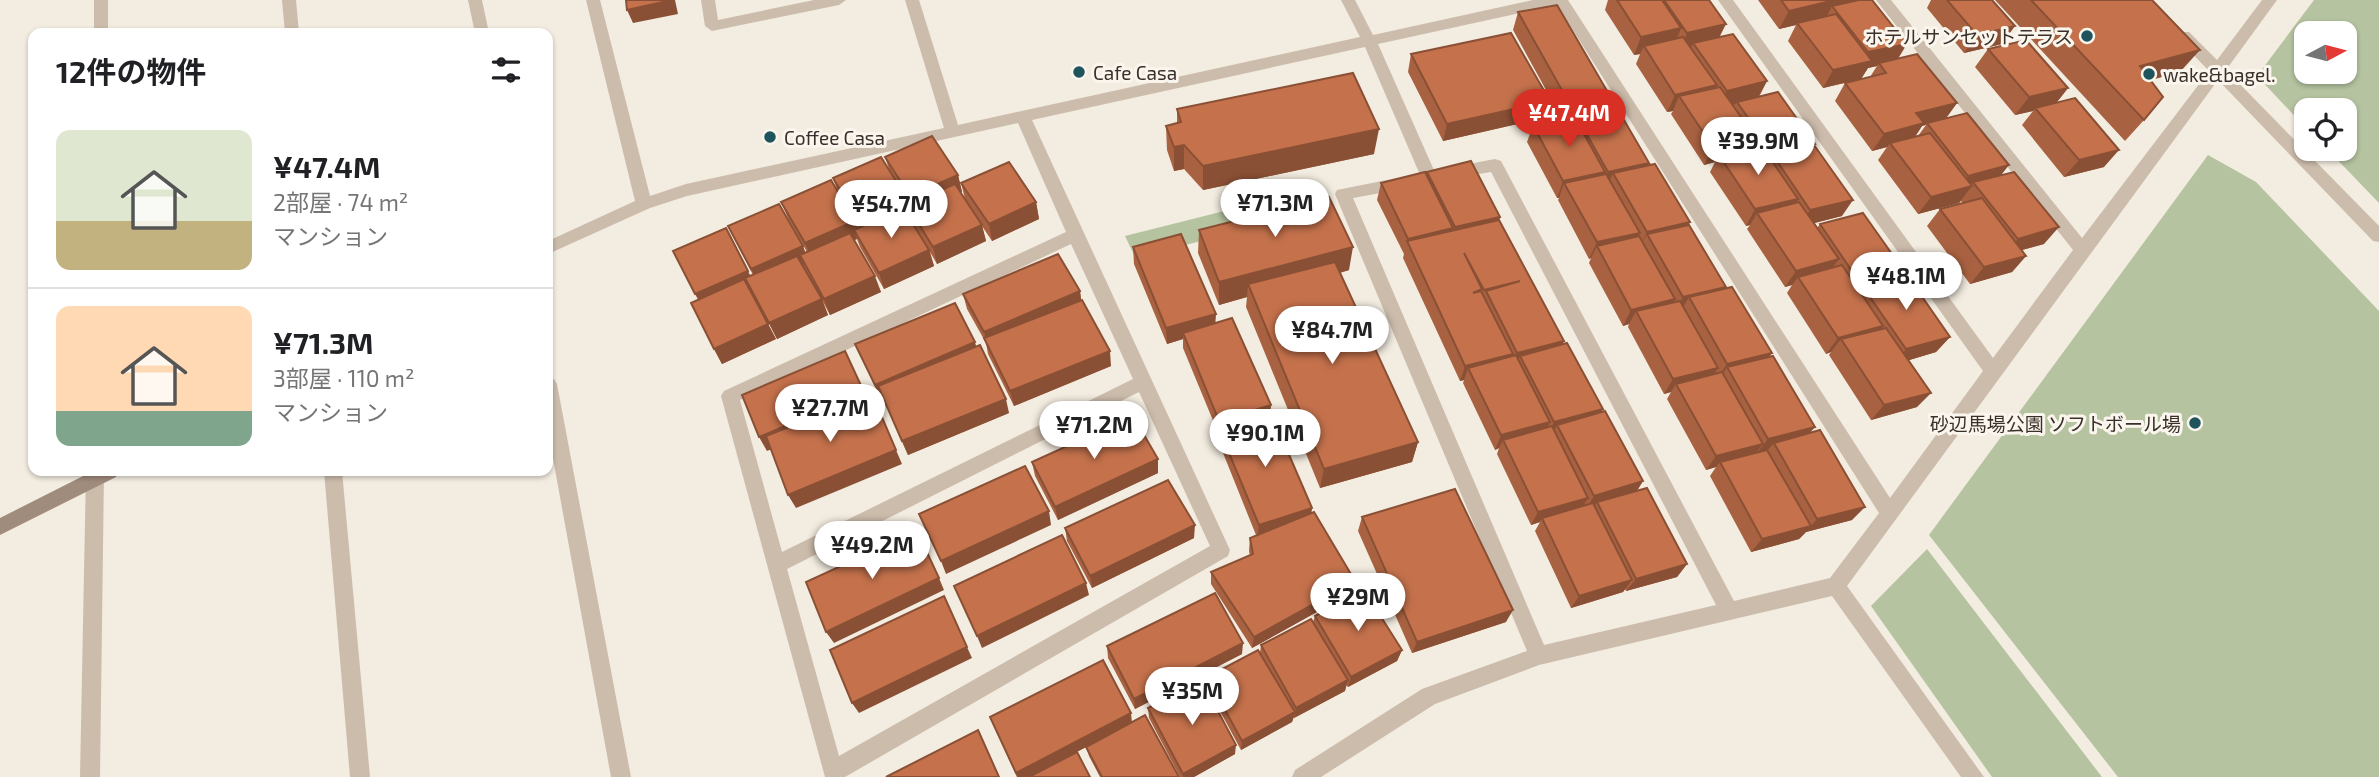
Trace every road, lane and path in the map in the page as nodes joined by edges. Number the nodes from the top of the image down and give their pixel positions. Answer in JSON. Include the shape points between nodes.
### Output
{"nodes":[{"id":1,"x":101,"y":0,"type":"edge"},
{"id":2,"x":289,"y":0,"type":"edge"},
{"id":3,"x":475,"y":0,"type":"edge"},
{"id":4,"x":593,"y":0,"type":"edge"},
{"id":5,"x":708,"y":0,"type":"edge"},
{"id":6,"x":839,"y":0,"type":"edge"},
{"id":7,"x":912,"y":0,"type":"edge"},
{"id":8,"x":1348,"y":0,"type":"edge"},
{"id":9,"x":1558,"y":0,"type":"edge"},
{"id":10,"x":1725,"y":0,"type":"edge"},
{"id":11,"x":1883,"y":0,"type":"edge"},
{"id":12,"x":2270,"y":0,"type":"edge"},
{"id":13,"x":2175,"y":27,"type":"edge"},
{"id":14,"x":101,"y":28,"type":"edge"},
{"id":15,"x":292,"y":28,"type":"edge"},
{"id":16,"x":481,"y":28,"type":"edge"},
{"id":17,"x":1369,"y":40,"type":"junction"},
{"id":18,"x":2218,"y":72,"type":"junction"},
{"id":19,"x":1023,"y":117,"type":"junction"},
{"id":20,"x":953,"y":133,"type":"junction"},
{"id":21,"x":1429,"y":177,"type":"junction"},
{"id":22,"x":644,"y":204,"type":"junction"},
{"id":23,"x":1075,"y":235,"type":"junction"},
{"id":24,"x":2379,"y":236,"type":"edge"},
{"id":25,"x":553,"y":246,"type":"edge"},
{"id":26,"x":2082,"y":250,"type":"junction"},
{"id":27,"x":1993,"y":371,"type":"junction"},
{"id":28,"x":1143,"y":382,"type":"junction"},
{"id":29,"x":553,"y":411,"type":"edge"},
{"id":30,"x":94,"y":476,"type":"edge"},
{"id":31,"x":100,"y":476,"type":"edge"},
{"id":32,"x":333,"y":476,"type":"edge"},
{"id":33,"x":1889,"y":513,"type":"junction"},
{"id":34,"x":0,"y":527,"type":"edge"},
{"id":35,"x":776,"y":565,"type":"junction"},
{"id":36,"x":1836,"y":586,"type":"junction"},
{"id":37,"x":1729,"y":611,"type":"junction"},
{"id":38,"x":1539,"y":656,"type":"junction"},
{"id":39,"x":834,"y":774,"type":"edge"},
{"id":40,"x":90,"y":777,"type":"edge"},
{"id":41,"x":360,"y":777,"type":"edge"},
{"id":42,"x":621,"y":777,"type":"edge"},
{"id":43,"x":1302,"y":777,"type":"edge"},
{"id":44,"x":1974,"y":777,"type":"edge"}],
"edges":[{"from":1,"to":14,"type":"street"},
{"from":2,"to":15,"type":"street"},
{"from":3,"to":16,"type":"street"},
{"from":4,"to":22,"type":"street"},
{"from":5,"to":6,"type":"street","via":[[712,26]]},
{"from":7,"to":20,"type":"street"},
{"from":8,"to":17,"type":"street"},
{"from":9,"to":17,"type":"street"},
{"from":9,"to":33,"type":"street"},
{"from":10,"to":27,"type":"street"},
{"from":11,"to":26,"type":"street"},
{"from":12,"to":18,"type":"street"},
{"from":13,"to":18,"type":"street"},
{"from":17,"to":19,"type":"street"},
{"from":17,"to":21,"type":"street"},
{"from":18,"to":24,"type":"street"},
{"from":18,"to":26,"type":"street"},
{"from":19,"to":20,"type":"street"},
{"from":19,"to":23,"type":"street"},
{"from":20,"to":22,"type":"street","via":[[686,190]]},
{"from":21,"to":37,"type":"street","via":[[1495,164]]},
{"from":21,"to":38,"type":"street","via":[[1343,194]]},
{"from":22,"to":25,"type":"street"},
{"from":23,"to":28,"type":"street"},
{"from":23,"to":35,"type":"street","via":[[730,396]]},
{"from":26,"to":27,"type":"street"},
{"from":27,"to":33,"type":"street"},
{"from":28,"to":35,"type":"street"},
{"from":28,"to":39,"type":"street","via":[[1221,550]]},
{"from":29,"to":42,"type":"street"},
{"from":30,"to":34,"type":"street"},
{"from":31,"to":40,"type":"street"},
{"from":32,"to":41,"type":"street"},
{"from":33,"to":36,"type":"street"},
{"from":35,"to":39,"type":"street"},
{"from":36,"to":37,"type":"street"},
{"from":36,"to":44,"type":"street"},
{"from":37,"to":38,"type":"street"},
{"from":38,"to":43,"type":"street","via":[[1429,696]]}]}
